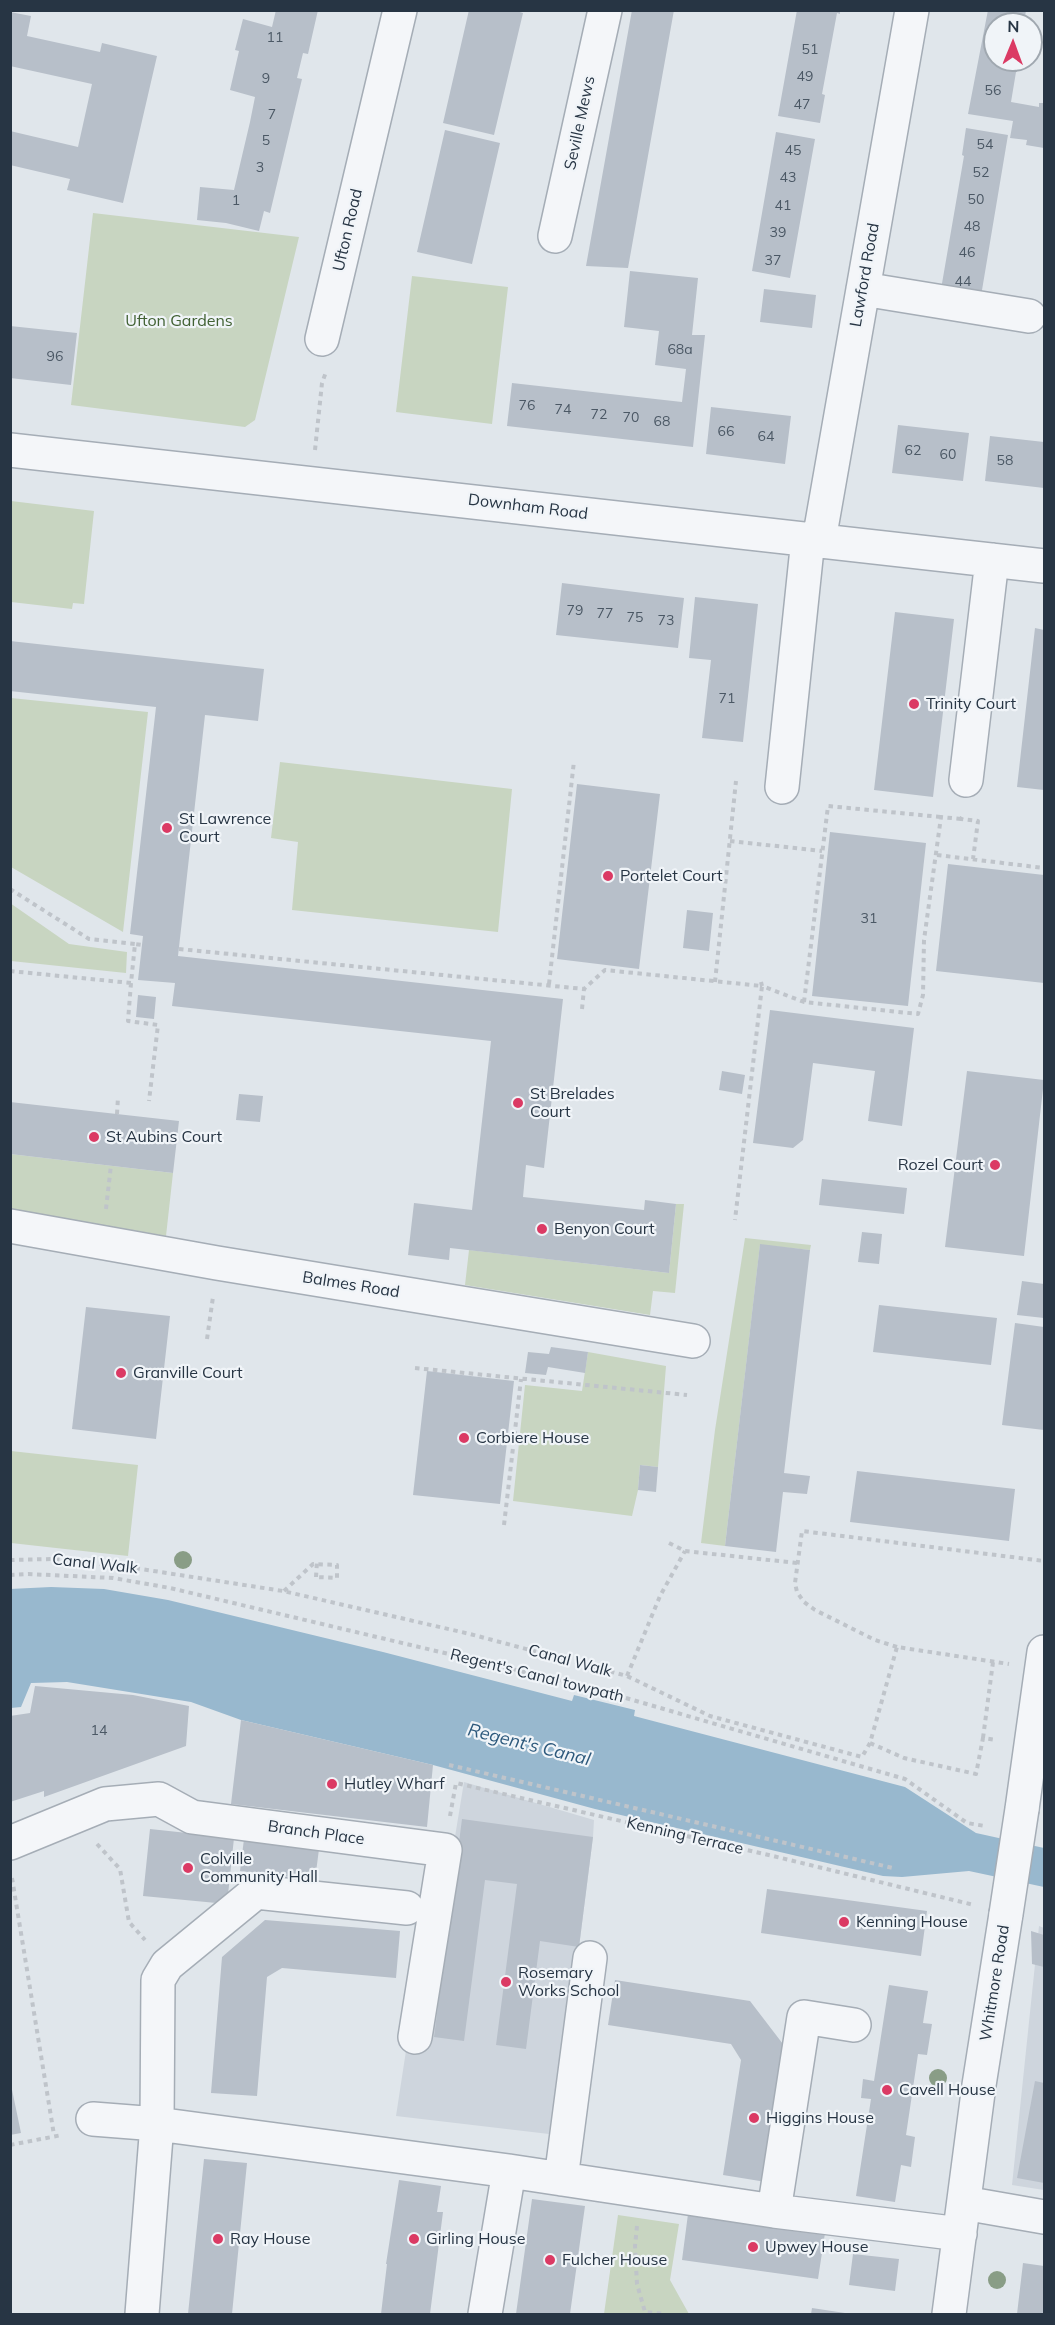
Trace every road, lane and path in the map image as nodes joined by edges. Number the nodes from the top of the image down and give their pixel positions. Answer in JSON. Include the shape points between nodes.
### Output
{"nodes":[{"id":1,"x":400,"y":10,"type":"edge"},
{"id":2,"x":605,"y":10,"type":"edge"},
{"id":3,"x":912,"y":10,"type":"edge"},
{"id":4,"x":555,"y":236,"type":"dead end"},
{"id":5,"x":863,"y":289,"type":"junction"},
{"id":6,"x":1029,"y":316,"type":"dead end"},
{"id":7,"x":322,"y":339,"type":"joint"},
{"id":8,"x":10,"y":450,"type":"edge"},
{"id":9,"x":315,"y":450,"type":"dead end"},
{"id":10,"x":814,"y":540,"type":"junction"},
{"id":11,"x":992,"y":560,"type":"junction"},
{"id":12,"x":1044,"y":566,"type":"edge"},
{"id":13,"x":574,"y":761,"type":"dead end"},
{"id":14,"x":966,"y":780,"type":"joint"},
{"id":15,"x":736,"y":781,"type":"dead end"},
{"id":16,"x":782,"y":787,"type":"dead end"},
{"id":17,"x":941,"y":817,"type":"junction"},
{"id":18,"x":961,"y":819,"type":"junction"},
{"id":19,"x":730,"y":841,"type":"junction"},
{"id":20,"x":822,"y":851,"type":"junction"},
{"id":21,"x":937,"y":855,"type":"junction"},
{"id":22,"x":973,"y":859,"type":"junction"},
{"id":23,"x":1044,"y":868,"type":"edge"},
{"id":24,"x":10,"y":889,"type":"edge"},
{"id":25,"x":135,"y":944,"type":"junction"},
{"id":26,"x":142,"y":945,"type":"dead end"},
{"id":27,"x":178,"y":949,"type":"dead end"},
{"id":28,"x":10,"y":971,"type":"edge"},
{"id":29,"x":715,"y":982,"type":"junction"},
{"id":30,"x":131,"y":983,"type":"junction"},
{"id":31,"x":549,"y":984,"type":"junction"},
{"id":32,"x":761,"y":984,"type":"junction"},
{"id":33,"x":584,"y":989,"type":"junction"},
{"id":34,"x":804,"y":1002,"type":"junction"},
{"id":35,"x":582,"y":1009,"type":"dead end"},
{"id":36,"x":118,"y":1097,"type":"dead end"},
{"id":37,"x":149,"y":1101,"type":"dead end"},
{"id":38,"x":117,"y":1114,"type":"dead end"},
{"id":39,"x":111,"y":1165,"type":"dead end"},
{"id":40,"x":735,"y":1220,"type":"dead end"},
{"id":41,"x":10,"y":1226,"type":"edge"},
{"id":42,"x":102,"y":1242,"type":"junction"},
{"id":43,"x":210,"y":1319,"type":"dead end"},
{"id":44,"x":207,"y":1339,"type":"dead end"},
{"id":45,"x":693,"y":1341,"type":"dead end"},
{"id":46,"x":415,"y":1368,"type":"dead end"},
{"id":47,"x":521,"y":1379,"type":"junction"},
{"id":48,"x":687,"y":1395,"type":"dead end"},
{"id":49,"x":504,"y":1525,"type":"dead end"},
{"id":50,"x":669,"y":1543,"type":"dead end"},
{"id":51,"x":685,"y":1551,"type":"junction"},
{"id":52,"x":10,"y":1560,"type":"edge"},
{"id":53,"x":1044,"y":1561,"type":"edge"},
{"id":54,"x":315,"y":1562,"type":"junction"},
{"id":55,"x":797,"y":1563,"type":"junction"},
{"id":56,"x":10,"y":1575,"type":"edge"},
{"id":57,"x":283,"y":1591,"type":"junction"},
{"id":58,"x":897,"y":1647,"type":"junction"},
{"id":59,"x":1044,"y":1656,"type":"edge"},
{"id":60,"x":993,"y":1662,"type":"junction"},
{"id":61,"x":627,"y":1676,"type":"junction"},
{"id":62,"x":710,"y":1716,"type":"junction"},
{"id":63,"x":716,"y":1724,"type":"junction"},
{"id":64,"x":983,"y":1738,"type":"junction"},
{"id":65,"x":998,"y":1740,"type":"dead end"},
{"id":66,"x":870,"y":1743,"type":"junction"},
{"id":67,"x":450,"y":1765,"type":"dead end"},
{"id":68,"x":80,"y":1815,"type":"junction"},
{"id":69,"x":989,"y":1827,"type":"dead end"},
{"id":70,"x":10,"y":1843,"type":"edge"},
{"id":71,"x":445,"y":1850,"type":"junction"},
{"id":72,"x":10,"y":1868,"type":"edge"},
{"id":73,"x":892,"y":1868,"type":"dead end"},
{"id":74,"x":407,"y":1908,"type":"dead end"},
{"id":75,"x":993,"y":1910,"type":"junction"},
{"id":76,"x":590,"y":1958,"type":"dead end"},
{"id":77,"x":167,"y":1965,"type":"junction"},
{"id":78,"x":854,"y":2025,"type":"dead end"},
{"id":79,"x":416,"y":2037,"type":"dead end"},
{"id":80,"x":93,"y":2119,"type":"dead end"},
{"id":81,"x":157,"y":2124,"type":"junction"},
{"id":82,"x":10,"y":2145,"type":"edge"},
{"id":83,"x":508,"y":2171,"type":"junction"},
{"id":84,"x":561,"y":2179,"type":"junction"},
{"id":85,"x":641,"y":2191,"type":"junction"},
{"id":86,"x":774,"y":2211,"type":"junction"},
{"id":87,"x":1044,"y":2217,"type":"edge"},
{"id":88,"x":962,"y":2219,"type":"junction"},
{"id":89,"x":142,"y":2314,"type":"edge"},
{"id":90,"x":485,"y":2314,"type":"edge"},
{"id":91,"x":665,"y":2314,"type":"edge"},
{"id":92,"x":949,"y":2314,"type":"edge"}],
"edges":[{"from":1,"to":7,"type":"street","name":"Ufton Road"},
{"from":2,"to":4,"type":"street","name":"Seville Mews"},
{"from":3,"to":5,"type":"street","name":"Lawford Road"},
{"from":5,"to":6,"type":"street"},
{"from":5,"to":10,"type":"street","name":"Lawford Road"},
{"from":7,"to":9,"type":"path","via":[[329,362],[322,384]]},
{"from":8,"to":10,"type":"street","name":"Downham Road"},
{"from":10,"to":11,"type":"street","name":"Downham Road"},
{"from":10,"to":16,"type":"street","name":"Lawford Road"},
{"from":11,"to":12,"type":"street","name":"Downham Road"},
{"from":11,"to":14,"type":"street"},
{"from":13,"to":31,"type":"path"},
{"from":14,"to":18,"type":"path"},
{"from":15,"to":19,"type":"path"},
{"from":17,"to":18,"type":"path"},
{"from":17,"to":20,"type":"path","via":[[828,806]]},
{"from":17,"to":21,"type":"path"},
{"from":18,"to":22,"type":"path","via":[[978,821]]},
{"from":19,"to":20,"type":"path"},
{"from":19,"to":29,"type":"path"},
{"from":20,"to":34,"type":"path"},
{"from":21,"to":22,"type":"path"},
{"from":21,"to":34,"type":"path","via":[[918,1014]]},
{"from":22,"to":23,"type":"path"},
{"from":24,"to":25,"type":"path","via":[[89,939]]},
{"from":25,"to":26,"type":"path"},
{"from":25,"to":30,"type":"path"},
{"from":27,"to":31,"type":"path"},
{"from":28,"to":30,"type":"path"},
{"from":29,"to":32,"type":"path"},
{"from":29,"to":33,"type":"path","via":[[605,970]]},
{"from":30,"to":37,"type":"path","via":[[128,1021],[158,1025]]},
{"from":31,"to":33,"type":"path"},
{"from":32,"to":34,"type":"path"},
{"from":32,"to":40,"type":"path"},
{"from":33,"to":35,"type":"path"},
{"from":36,"to":38,"type":"path"},
{"from":39,"to":42,"type":"path"},
{"from":41,"to":42,"type":"street","name":"Balmes Road"},
{"from":42,"to":45,"type":"street","name":"Balmes Road"},
{"from":43,"to":44,"type":"path"},
{"from":46,"to":47,"type":"path"},
{"from":47,"to":48,"type":"path"},
{"from":47,"to":49,"type":"path"},
{"from":50,"to":51,"type":"path"},
{"from":51,"to":55,"type":"path"},
{"from":51,"to":61,"type":"path","via":[[660,1596]]},
{"from":52,"to":57,"type":"path","name":"Canal Walk","via":[[52,1559],[128,1567]]},
{"from":53,"to":55,"type":"path","via":[[802,1531]]},
{"from":54,"to":54,"type":"path","bridge":true,"via":[[337,1565],[337,1578],[316,1578]]},
{"from":54,"to":57,"type":"path"},
{"from":55,"to":58,"type":"path","via":[[795,1583],[804,1602],[875,1640]]},
{"from":56,"to":63,"type":"path","name":"Regent's Canal towpath","via":[[113,1578],[170,1588],[588,1687]]},
{"from":57,"to":61,"type":"path","name":"Canal Walk","via":[[470,1634]]},
{"from":58,"to":60,"type":"path"},
{"from":58,"to":66,"type":"path"},
{"from":59,"to":60,"type":"path"},
{"from":59,"to":75,"type":"street","name":"Whitmore Road","bridge":true,"via":[[1022,1809]]},
{"from":60,"to":64,"type":"path"},
{"from":61,"to":62,"type":"path","name":"Canal Walk"},
{"from":62,"to":63,"type":"path"},
{"from":62,"to":66,"type":"path","name":"Canal Walk","via":[[862,1757]]},
{"from":63,"to":69,"type":"path","name":"Regent's Canal towpath","via":[[905,1779],[967,1823]]},
{"from":64,"to":65,"type":"path"},
{"from":64,"to":66,"type":"path","via":[[976,1774],[904,1758]]},
{"from":67,"to":73,"type":"path"},
{"from":68,"to":70,"type":"street","name":"Branch Place"},
{"from":68,"to":71,"type":"street","name":"Branch Place","via":[[105,1804],[159,1799],[192,1817]]},
{"from":68,"to":77,"type":"path","via":[[100,1850],[120,1869],[129,1922]]},
{"from":71,"to":75,"type":"path","name":"Kenning Terrace","via":[[456,1783]]},
{"from":71,"to":79,"type":"street"},
{"from":72,"to":82,"type":"path","via":[[54,2135]]},
{"from":74,"to":77,"type":"street","via":[[256,1892]]},
{"from":75,"to":88,"type":"street","name":"Whitmore Road"},
{"from":76,"to":84,"type":"street"},
{"from":77,"to":81,"type":"street","via":[[158,1980]]},
{"from":78,"to":86,"type":"street","via":[[804,2017]]},
{"from":80,"to":81,"type":"street"},
{"from":81,"to":83,"type":"street"},
{"from":81,"to":89,"type":"street"},
{"from":83,"to":84,"type":"street"},
{"from":83,"to":90,"type":"street"},
{"from":84,"to":85,"type":"street"},
{"from":85,"to":86,"type":"street"},
{"from":85,"to":91,"type":"path","via":[[635,2246],[637,2284],[645,2312]]},
{"from":86,"to":88,"type":"street"},
{"from":87,"to":88,"type":"street"},
{"from":88,"to":92,"type":"street","name":"Whitmore Road"}]}
